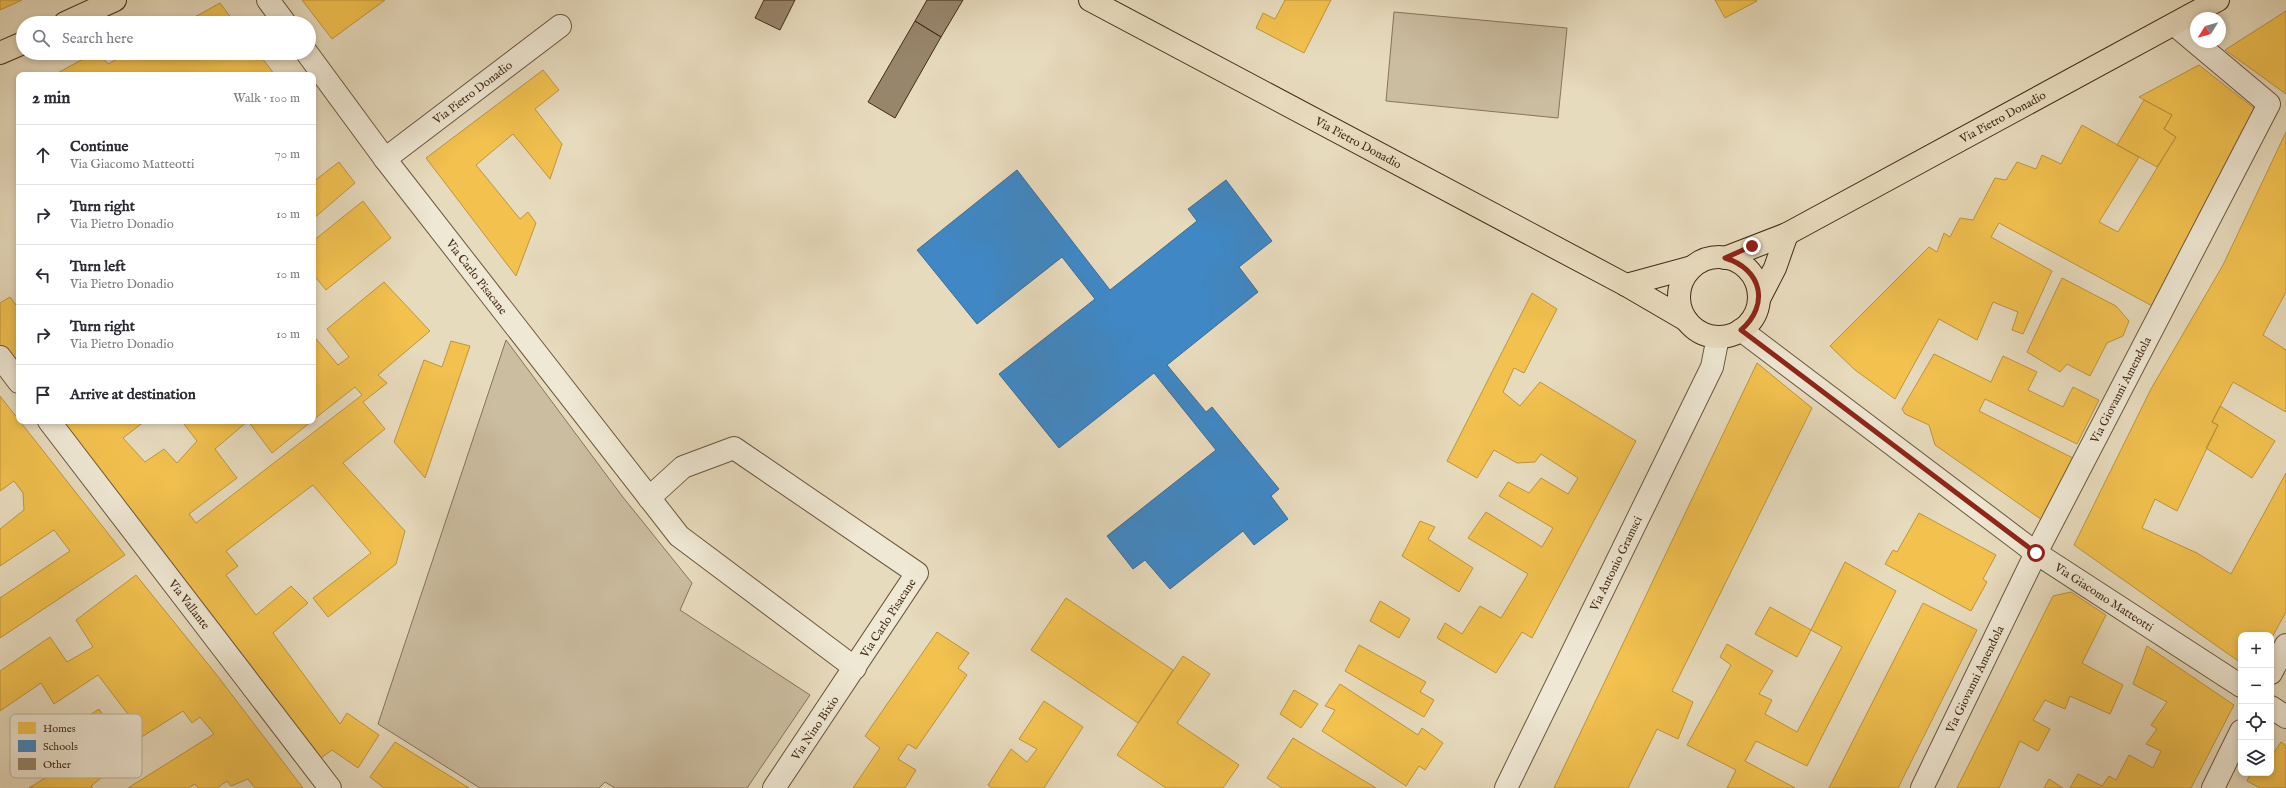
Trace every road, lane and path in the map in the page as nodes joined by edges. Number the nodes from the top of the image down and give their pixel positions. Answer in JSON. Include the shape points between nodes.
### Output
{"nodes":[{"id":1,"x":115,"y":0,"type":"edge"},
{"id":2,"x":268,"y":0,"type":"edge"},
{"id":3,"x":1090,"y":0,"type":"edge"},
{"id":4,"x":2218,"y":0,"type":"edge"},
{"id":5,"x":81,"y":16,"type":"edge"},
{"id":6,"x":280,"y":16,"type":"edge"},
{"id":7,"x":2175,"y":25,"type":"junction"},
{"id":8,"x":560,"y":26,"type":"dead end"},
{"id":9,"x":16,"y":46,"type":"edge"},
{"id":10,"x":0,"y":54,"type":"edge"},
{"id":11,"x":312,"y":60,"type":"edge"},
{"id":12,"x":385,"y":159,"type":"junction"},
{"id":13,"x":1787,"y":234,"type":"junction"},
{"id":14,"x":1725,"y":258,"type":"junction"},
{"id":15,"x":1692,"y":267,"type":"junction"},
{"id":16,"x":1626,"y":285,"type":"junction"},
{"id":17,"x":1759,"y":299,"type":"junction"},
{"id":18,"x":1686,"y":320,"type":"junction"},
{"id":19,"x":1741,"y":330,"type":"junction"},
{"id":20,"x":1718,"y":337,"type":"junction"},
{"id":21,"x":0,"y":358,"type":"edge"},
{"id":22,"x":16,"y":378,"type":"edge"},
{"id":23,"x":51,"y":424,"type":"edge"},
{"id":24,"x":649,"y":498,"type":"junction"},
{"id":25,"x":2036,"y":553,"type":"junction"},
{"id":26,"x":2286,"y":645,"type":"edge"},
{"id":27,"x":855,"y":668,"type":"junction"},
{"id":28,"x":2274,"y":668,"type":"edge"},
{"id":29,"x":2238,"y":684,"type":"edge"},
{"id":30,"x":2274,"y":709,"type":"edge"},
{"id":31,"x":2286,"y":717,"type":"edge"},
{"id":32,"x":2238,"y":737,"type":"edge"},
{"id":33,"x":330,"y":788,"type":"edge"},
{"id":34,"x":774,"y":788,"type":"edge"},
{"id":35,"x":1506,"y":788,"type":"edge"},
{"id":36,"x":1922,"y":788,"type":"edge"},
{"id":37,"x":2213,"y":788,"type":"edge"}],
"edges":[{"from":1,"to":5,"type":"main road"},
{"from":2,"to":6,"type":"street"},
{"from":3,"to":16,"type":"main road","name":"Via Pietro Donadio"},
{"from":4,"to":7,"type":"main road","name":"Via Pietro Donadio"},
{"from":7,"to":13,"type":"main road","name":"Via Pietro Donadio"},
{"from":7,"to":25,"type":"street","name":"Via Giovanni Amendola","via":[[2269,104]]},
{"from":8,"to":12,"type":"street","name":"Via Pietro Donadio"},
{"from":9,"to":10,"type":"main road"},
{"from":11,"to":12,"type":"street","name":"Via Carlo Pisacane"},
{"from":12,"to":24,"type":"street","name":"Via Carlo Pisacane"},
{"from":13,"to":14,"type":"main road","name":"Via Pietro Donadio"},
{"from":13,"to":17,"type":"main road","via":[[1775,268]]},
{"from":14,"to":15,"type":"main road","name":"Via Pietro Donadio","via":[[1714,257]]},
{"from":14,"to":17,"type":"main road","name":"Via Pietro Donadio","via":[[1741,264],[1754,277]]},
{"from":15,"to":16,"type":"main road","name":"Via Pietro Donadio"},
{"from":15,"to":18,"type":"main road","via":[[1680,287],[1679,298]]},
{"from":16,"to":18,"type":"main road","name":"Via Pietro Donadio"},
{"from":17,"to":19,"type":"main road","via":[[1756,312]]},
{"from":18,"to":20,"type":"main road","name":"Via Pietro Donadio","via":[[1706,335]]},
{"from":19,"to":20,"type":"main road","via":[[1730,336]]},
{"from":19,"to":25,"type":"street","name":"Via Giacomo Matteotti"},
{"from":20,"to":35,"type":"street","name":"Via Antonio Gramsci","via":[[1712,367]]},
{"from":21,"to":22,"type":"street"},
{"from":23,"to":33,"type":"street","name":"Via Vallante"},
{"from":24,"to":27,"type":"street","name":"Via Carlo Pisacane","via":[[679,536]]},
{"from":24,"to":27,"type":"street","name":"Via Carlo Pisacane","via":[[683,467],[734,448],[917,573]]},
{"from":25,"to":29,"type":"street","name":"Via Giacomo Matteotti"},
{"from":25,"to":36,"type":"street","name":"Via Giovanni Amendola"},
{"from":26,"to":28,"type":"street"},
{"from":27,"to":34,"type":"street","name":"Via Nino Bixio"},
{"from":30,"to":31,"type":"street"},
{"from":32,"to":37,"type":"street"}]}
